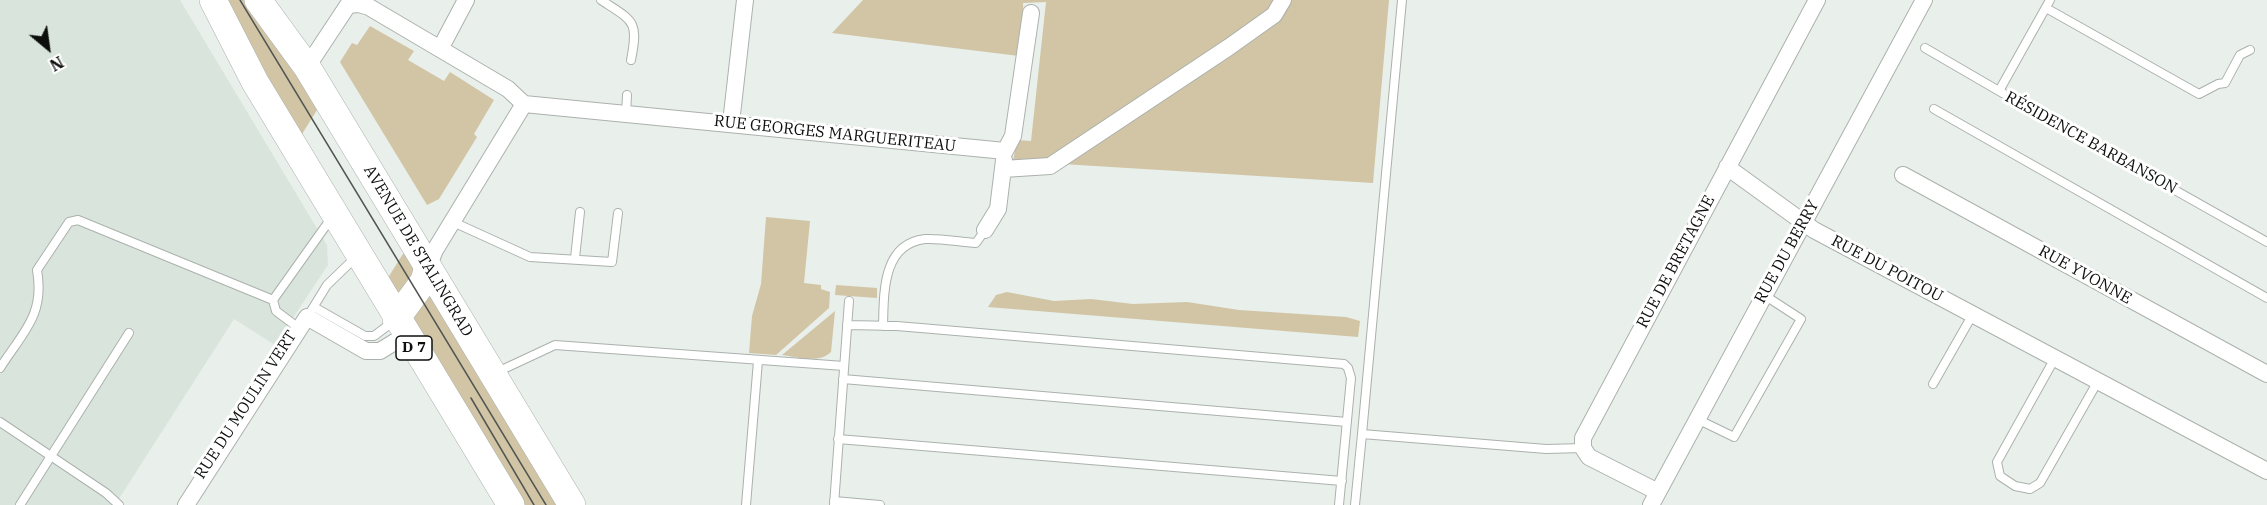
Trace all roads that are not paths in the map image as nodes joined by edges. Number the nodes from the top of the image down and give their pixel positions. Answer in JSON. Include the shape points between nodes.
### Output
{"nodes":[{"id":1,"x":213,"y":0,"type":"edge"},
{"id":2,"x":258,"y":0,"type":"edge"},
{"id":3,"x":466,"y":0,"type":"edge"},
{"id":4,"x":601,"y":0,"type":"edge"},
{"id":5,"x":745,"y":0,"type":"edge"},
{"id":6,"x":1282,"y":0,"type":"edge"},
{"id":7,"x":1402,"y":0,"type":"edge"},
{"id":8,"x":1817,"y":0,"type":"edge"},
{"id":9,"x":1924,"y":0,"type":"edge"},
{"id":10,"x":2048,"y":4,"type":"edge"},
{"id":11,"x":1031,"y":13,"type":"dead end"},
{"id":12,"x":1925,"y":48,"type":"dead end"},
{"id":13,"x":440,"y":49,"type":"junction"},
{"id":14,"x":2250,"y":50,"type":"dead end"},
{"id":15,"x":631,"y":60,"type":"dead end"},
{"id":16,"x":307,"y":67,"type":"junction"},
{"id":17,"x":1999,"y":91,"type":"junction"},
{"id":18,"x":627,"y":95,"type":"dead end"},
{"id":19,"x":524,"y":104,"type":"junction"},
{"id":20,"x":1934,"y":109,"type":"dead end"},
{"id":21,"x":618,"y":113,"type":"junction"},
{"id":22,"x":730,"y":123,"type":"junction"},
{"id":23,"x":1005,"y":151,"type":"junction"},
{"id":24,"x":1727,"y":166,"type":"junction"},
{"id":25,"x":1003,"y":169,"type":"junction"},
{"id":26,"x":1903,"y":175,"type":"dead end"},
{"id":27,"x":580,"y":212,"type":"dead end"},
{"id":28,"x":618,"y":213,"type":"dead end"},
{"id":29,"x":335,"y":215,"type":"junction"},
{"id":30,"x":453,"y":222,"type":"junction"},
{"id":31,"x":1803,"y":222,"type":"junction"},
{"id":32,"x":985,"y":230,"type":"joint"},
{"id":33,"x":2267,"y":242,"type":"edge"},
{"id":34,"x":358,"y":255,"type":"junction"},
{"id":35,"x":575,"y":258,"type":"junction"},
{"id":36,"x":428,"y":267,"type":"junction"},
{"id":37,"x":1763,"y":294,"type":"junction"},
{"id":38,"x":2267,"y":298,"type":"edge"},
{"id":39,"x":273,"y":300,"type":"junction"},
{"id":40,"x":849,"y":301,"type":"dead end"},
{"id":41,"x":1973,"y":314,"type":"junction"},
{"id":42,"x":305,"y":320,"type":"junction"},
{"id":43,"x":847,"y":325,"type":"junction"},
{"id":44,"x":882,"y":326,"type":"junction"},
{"id":45,"x":401,"y":327,"type":"junction"},
{"id":46,"x":129,"y":333,"type":"dead end"},
{"id":47,"x":2055,"y":358,"type":"junction"},
{"id":48,"x":758,"y":361,"type":"junction"},
{"id":49,"x":844,"y":366,"type":"junction"},
{"id":50,"x":0,"y":368,"type":"edge"},
{"id":51,"x":492,"y":374,"type":"junction"},
{"id":52,"x":2267,"y":374,"type":"edge"},
{"id":53,"x":843,"y":379,"type":"junction"},
{"id":54,"x":2098,"y":381,"type":"junction"},
{"id":55,"x":1933,"y":384,"type":"dead end"},
{"id":56,"x":1699,"y":420,"type":"junction"},
{"id":57,"x":0,"y":422,"type":"edge"},
{"id":58,"x":1347,"y":422,"type":"junction"},
{"id":59,"x":1362,"y":434,"type":"junction"},
{"id":60,"x":838,"y":440,"type":"junction"},
{"id":61,"x":1583,"y":448,"type":"junction"},
{"id":62,"x":51,"y":456,"type":"junction"},
{"id":63,"x":2267,"y":471,"type":"edge"},
{"id":64,"x":1342,"y":481,"type":"junction"},
{"id":65,"x":1654,"y":498,"type":"edge"},
{"id":66,"x":834,"y":503,"type":"edge"},
{"id":67,"x":20,"y":505,"type":"edge"},
{"id":68,"x":119,"y":505,"type":"edge"},
{"id":69,"x":181,"y":505,"type":"edge"},
{"id":70,"x":186,"y":505,"type":"edge"},
{"id":71,"x":511,"y":505,"type":"edge"},
{"id":72,"x":572,"y":505,"type":"edge"},
{"id":73,"x":746,"y":505,"type":"edge"},
{"id":74,"x":880,"y":505,"type":"edge"},
{"id":75,"x":1339,"y":505,"type":"edge"},
{"id":76,"x":1355,"y":505,"type":"edge"}],
"edges":[{"from":1,"to":29,"type":"main road","number":"D 7","via":[[255,82]]},
{"from":2,"to":16,"type":"main road","name":"AVENUE DE STALINGRAD"},
{"from":3,"to":13,"type":"street"},
{"from":4,"to":15,"type":"lane","via":[[631,20],[636,36]]},
{"from":5,"to":22,"type":"street"},
{"from":6,"to":25,"type":"street","via":[[1274,15],[1050,166]]},
{"from":7,"to":59,"type":"lane"},
{"from":8,"to":24,"type":"street","name":"RUE DE BRETAGNE"},
{"from":9,"to":31,"type":"street","name":"RUE DU BERRY"},
{"from":10,"to":14,"type":"lane","name":"RÉSIDENCE BARBANSON","via":[[2199,94],[2224,83],[2240,55]]},
{"from":10,"to":17,"type":"lane","name":"RÉSIDENCE BARBANSON"},
{"from":11,"to":23,"type":"street","via":[[1013,136]]},
{"from":12,"to":17,"type":"lane"},
{"from":13,"to":16,"type":"street","via":[[369,7],[348,5]]},
{"from":13,"to":19,"type":"street","via":[[508,89]]},
{"from":16,"to":36,"type":"main road","name":"AVENUE DE STALINGRAD"},
{"from":17,"to":33,"type":"lane","name":"RÉSIDENCE BARBANSON"},
{"from":18,"to":21,"type":"lane"},
{"from":19,"to":21,"type":"street","name":"RUE GEORGES MARGUERITEAU"},
{"from":19,"to":30,"type":"street"},
{"from":20,"to":38,"type":"lane"},
{"from":21,"to":22,"type":"street","name":"RUE GEORGES MARGUERITEAU"},
{"from":22,"to":23,"type":"street","name":"RUE GEORGES MARGUERITEAU"},
{"from":23,"to":25,"type":"street"},
{"from":24,"to":31,"type":"street","name":"RUE DU POITOU"},
{"from":24,"to":61,"type":"street","name":"RUE DE BRETAGNE","via":[[1583,438]]},
{"from":25,"to":32,"type":"street","via":[[998,209]]},
{"from":26,"to":52,"type":"street","name":"RUE YVONNE"},
{"from":27,"to":35,"type":"lane"},
{"from":28,"to":35,"type":"lane","via":[[612,262]]},
{"from":29,"to":34,"type":"main road","number":"D 7"},
{"from":29,"to":39,"type":"lane"},
{"from":30,"to":35,"type":"lane","via":[[530,257]]},
{"from":30,"to":36,"type":"street"},
{"from":31,"to":37,"type":"street","name":"RUE DU BERRY"},
{"from":31,"to":41,"type":"street","name":"RUE DU POITOU"},
{"from":32,"to":44,"type":"lane","via":[[976,243],[926,239],[909,243],[894,257],[885,279]]},
{"from":34,"to":42,"type":"lane","name":"RUE DU MOULIN VERT","via":[[327,285]]},
{"from":34,"to":45,"type":"main road","number":"D 7"},
{"from":36,"to":45,"type":"main road"},
{"from":36,"to":51,"type":"main road","name":"AVENUE DE STALINGRAD"},
{"from":37,"to":56,"type":"street","name":"RUE DU BERRY"},
{"from":37,"to":56,"type":"lane","via":[[1801,319],[1734,437]]},
{"from":39,"to":42,"type":"lane","via":[[276,311]]},
{"from":39,"to":50,"type":"lane","via":[[78,220],[69,222],[37,270],[38,309]]},
{"from":40,"to":43,"type":"lane"},
{"from":41,"to":47,"type":"street","name":"RUE DU POITOU"},
{"from":41,"to":55,"type":"lane"},
{"from":42,"to":45,"type":"street","name":"RUE DU MOULIN VERT","via":[[366,351],[380,351]]},
{"from":42,"to":69,"type":"lane","name":"RUE DU MOULIN VERT"},
{"from":42,"to":70,"type":"street","name":"RUE DU MOULIN VERT"},
{"from":43,"to":44,"type":"lane"},
{"from":43,"to":49,"type":"lane"},
{"from":44,"to":58,"type":"lane","via":[[1344,364],[1351,378]]},
{"from":45,"to":71,"type":"main road","number":"D 7"},
{"from":46,"to":62,"type":"lane"},
{"from":47,"to":54,"type":"street","name":"RUE DU POITOU"},
{"from":47,"to":54,"type":"lane","via":[[1997,462],[2000,476],[2016,486],[2030,489],[2040,483]]},
{"from":48,"to":49,"type":"lane"},
{"from":48,"to":51,"type":"lane","via":[[555,345]]},
{"from":48,"to":73,"type":"lane"},
{"from":49,"to":53,"type":"lane"},
{"from":51,"to":72,"type":"main road","name":"AVENUE DE STALINGRAD"},
{"from":53,"to":58,"type":"lane"},
{"from":53,"to":60,"type":"lane"},
{"from":54,"to":63,"type":"street","name":"RUE DU POITOU"},
{"from":56,"to":65,"type":"street","name":"RUE DU BERRY"},
{"from":57,"to":62,"type":"lane"},
{"from":58,"to":64,"type":"lane"},
{"from":59,"to":61,"type":"lane","via":[[1546,449]]},
{"from":59,"to":76,"type":"lane"},
{"from":60,"to":64,"type":"lane"},
{"from":60,"to":66,"type":"lane"},
{"from":61,"to":65,"type":"street","via":[[1589,458]]},
{"from":62,"to":67,"type":"lane"},
{"from":62,"to":68,"type":"lane"},
{"from":64,"to":75,"type":"lane"},
{"from":66,"to":74,"type":"lane"}]}
